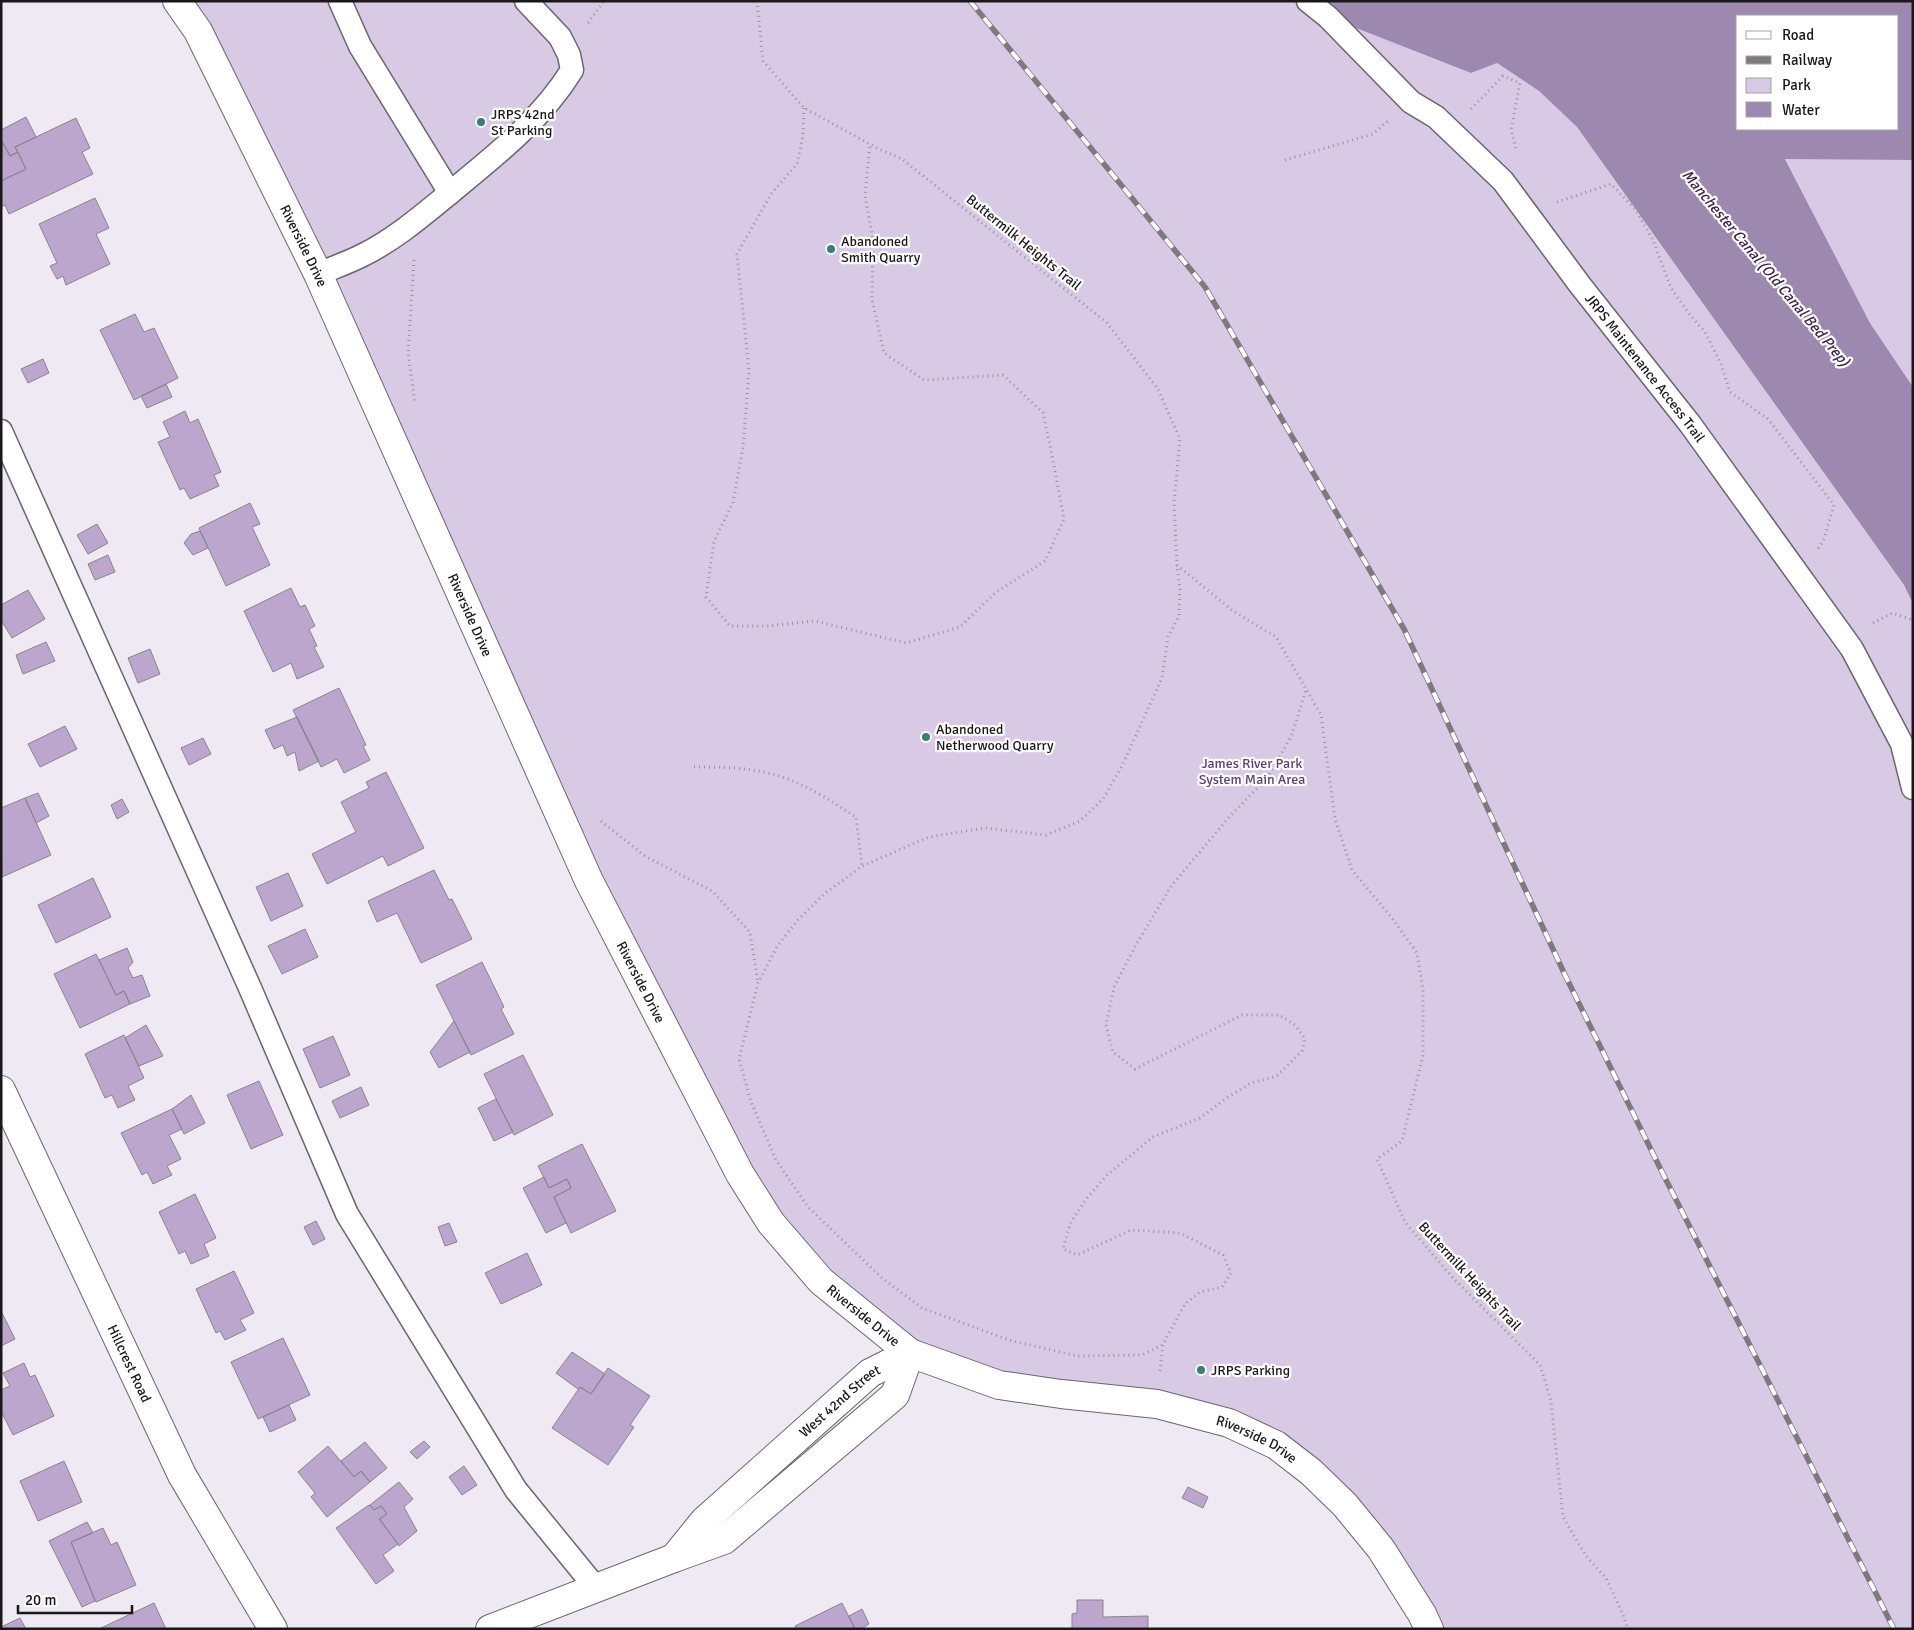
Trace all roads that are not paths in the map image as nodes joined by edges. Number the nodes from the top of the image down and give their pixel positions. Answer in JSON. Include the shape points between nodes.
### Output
{"nodes":[{"id":1,"x":177,"y":1,"type":"edge"},
{"id":2,"x":340,"y":1,"type":"edge"},
{"id":3,"x":526,"y":1,"type":"edge"},
{"id":4,"x":1308,"y":1,"type":"edge"},
{"id":5,"x":450,"y":193,"type":"junction"},
{"id":6,"x":318,"y":274,"type":"junction"},
{"id":7,"x":1,"y":431,"type":"edge"},
{"id":8,"x":1913,"y":788,"type":"edge"},
{"id":9,"x":1,"y":1090,"type":"edge"},
{"id":10,"x":7,"y":1120,"type":"edge"},
{"id":11,"x":910,"y":1353,"type":"junction"},
{"id":12,"x":596,"y":1588,"type":"junction"},
{"id":13,"x":273,"y":1629,"type":"edge"},
{"id":14,"x":490,"y":1629,"type":"edge"},
{"id":15,"x":1429,"y":1629,"type":"edge"}],
"edges":[{"from":1,"to":6,"type":"street","name":"Riverside Drive","via":[[198,31]]},
{"from":2,"to":5,"type":"lane","via":[[360,46]]},
{"from":3,"to":5,"type":"lane","via":[[560,37],[572,70],[532,120]]},
{"from":4,"to":8,"type":"lane","name":"JRPS Maintenance Access Trail","via":[[1412,102],[1436,117],[1503,181],[1690,424],[1852,649],[1902,744]]},
{"from":5,"to":6,"type":"lane","via":[[362,255]]},
{"from":6,"to":11,"type":"street","name":"Riverside Drive","via":[[589,881],[740,1174],[771,1224],[821,1281]]},
{"from":7,"to":12,"type":"lane","via":[[250,988],[347,1214],[516,1490]]},
{"from":9,"to":10,"type":"street","name":"Hillcrest Road"},
{"from":10,"to":13,"type":"street","name":"Hillcrest Road","via":[[182,1475]]},
{"from":11,"to":12,"type":"street","name":"West 42nd Street","via":[[870,1373],[704,1521],[674,1558]]},
{"from":11,"to":15,"type":"street","name":"Riverside Drive","via":[[999,1385],[1157,1404],[1228,1424],[1276,1445],[1311,1472],[1345,1505],[1381,1549]]},
{"from":12,"to":14,"type":"street","name":"West 42nd Street"}]}
